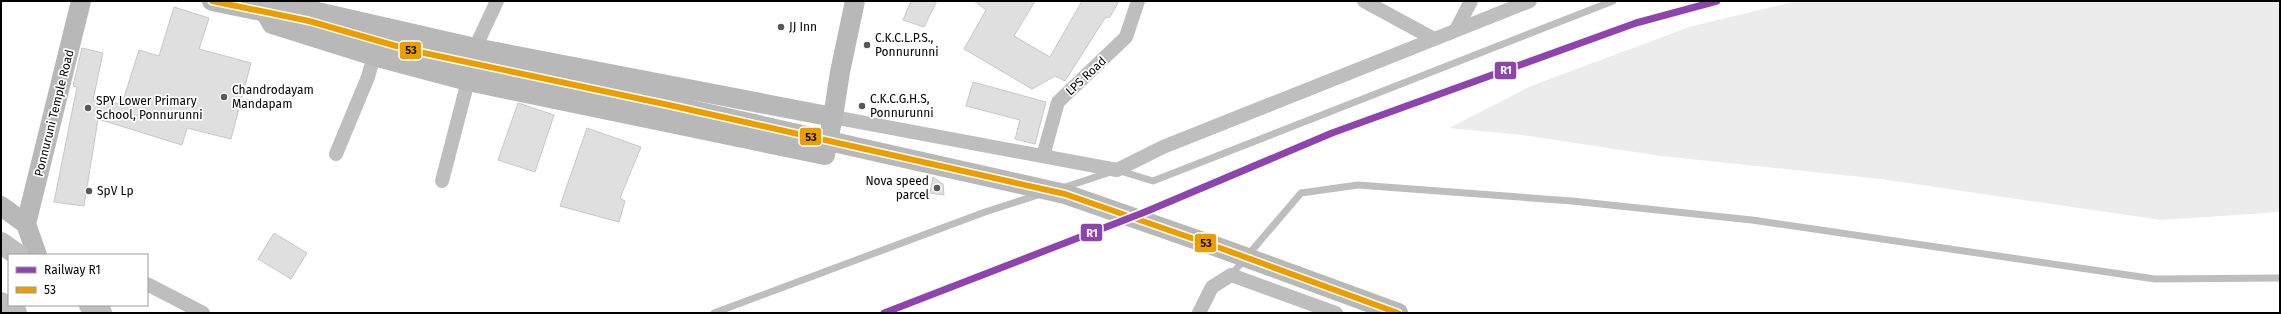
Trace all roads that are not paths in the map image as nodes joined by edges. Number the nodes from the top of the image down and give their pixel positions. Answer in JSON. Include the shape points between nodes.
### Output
{"nodes":[{"id":1,"x":81,"y":1,"type":"edge"},
{"id":2,"x":212,"y":1,"type":"edge"},
{"id":3,"x":497,"y":1,"type":"edge"},
{"id":4,"x":855,"y":1,"type":"edge"},
{"id":5,"x":1138,"y":1,"type":"edge"},
{"id":6,"x":1364,"y":1,"type":"edge"},
{"id":7,"x":1471,"y":1,"type":"edge"},
{"id":8,"x":1530,"y":1,"type":"edge"},
{"id":9,"x":1614,"y":1,"type":"edge"},
{"id":10,"x":256,"y":7,"type":"edge"},
{"id":11,"x":1456,"y":30,"type":"junction"},
{"id":12,"x":1434,"y":39,"type":"junction"},
{"id":13,"x":475,"y":48,"type":"junction"},
{"id":14,"x":374,"y":56,"type":"junction"},
{"id":15,"x":468,"y":81,"type":"junction"},
{"id":16,"x":833,"y":117,"type":"junction"},
{"id":17,"x":336,"y":154,"type":"dead end"},
{"id":18,"x":1043,"y":156,"type":"junction"},
{"id":19,"x":1117,"y":170,"type":"junction"},
{"id":20,"x":442,"y":181,"type":"dead end"},
{"id":21,"x":1,"y":206,"type":"edge"},
{"id":22,"x":26,"y":224,"type":"junction"},
{"id":23,"x":1,"y":243,"type":"edge"},
{"id":24,"x":30,"y":254,"type":"edge"},
{"id":25,"x":33,"y":254,"type":"edge"},
{"id":26,"x":1231,"y":275,"type":"junction"},
{"id":27,"x":2280,"y":278,"type":"edge"},
{"id":28,"x":148,"y":285,"type":"edge"},
{"id":29,"x":1,"y":303,"type":"edge"},
{"id":30,"x":92,"y":306,"type":"edge"},
{"id":31,"x":16,"y":313,"type":"edge"},
{"id":32,"x":102,"y":313,"type":"edge"},
{"id":33,"x":203,"y":313,"type":"edge"},
{"id":34,"x":714,"y":313,"type":"edge"},
{"id":35,"x":1198,"y":313,"type":"edge"},
{"id":36,"x":1336,"y":313,"type":"edge"},
{"id":37,"x":1398,"y":313,"type":"edge"}],
"edges":[{"from":1,"to":22,"type":"main road","name":"Ponnuruni Temple Road"},
{"from":2,"to":10,"type":"main road"},
{"from":3,"to":13,"type":"street"},
{"from":4,"to":16,"type":"main road"},
{"from":5,"to":18,"type":"street","name":"LPS Road","via":[[1126,37],[1058,102]]},
{"from":6,"to":12,"type":"street"},
{"from":7,"to":11,"type":"street"},
{"from":8,"to":11,"type":"street"},
{"from":9,"to":19,"type":"lane","via":[[1153,181]]},
{"from":10,"to":13,"type":"main road","via":[[278,3]]},
{"from":10,"to":14,"type":"main road","via":[[272,24]]},
{"from":10,"to":37,"type":"main road","via":[[410,50],[1065,194]]},
{"from":11,"to":12,"type":"street"},
{"from":12,"to":19,"type":"street","via":[[1162,147]]},
{"from":13,"to":16,"type":"main road"},
{"from":14,"to":15,"type":"main road"},
{"from":14,"to":17,"type":"street"},
{"from":15,"to":16,"type":"main road","via":[[825,155]]},
{"from":15,"to":20,"type":"street"},
{"from":16,"to":18,"type":"street"},
{"from":18,"to":19,"type":"street"},
{"from":19,"to":34,"type":"lane","via":[[985,212]]},
{"from":21,"to":22,"type":"main road"},
{"from":22,"to":25,"type":"main road"},
{"from":23,"to":24,"type":"highway"},
{"from":26,"to":27,"type":"lane","via":[[1301,193],[1358,185],[1572,201],[1752,220],[2155,280]]},
{"from":26,"to":35,"type":"street","via":[[1212,287]]},
{"from":26,"to":36,"type":"street"},
{"from":28,"to":33,"type":"street"},
{"from":29,"to":31,"type":"highway"},
{"from":30,"to":32,"type":"highway"}]}
